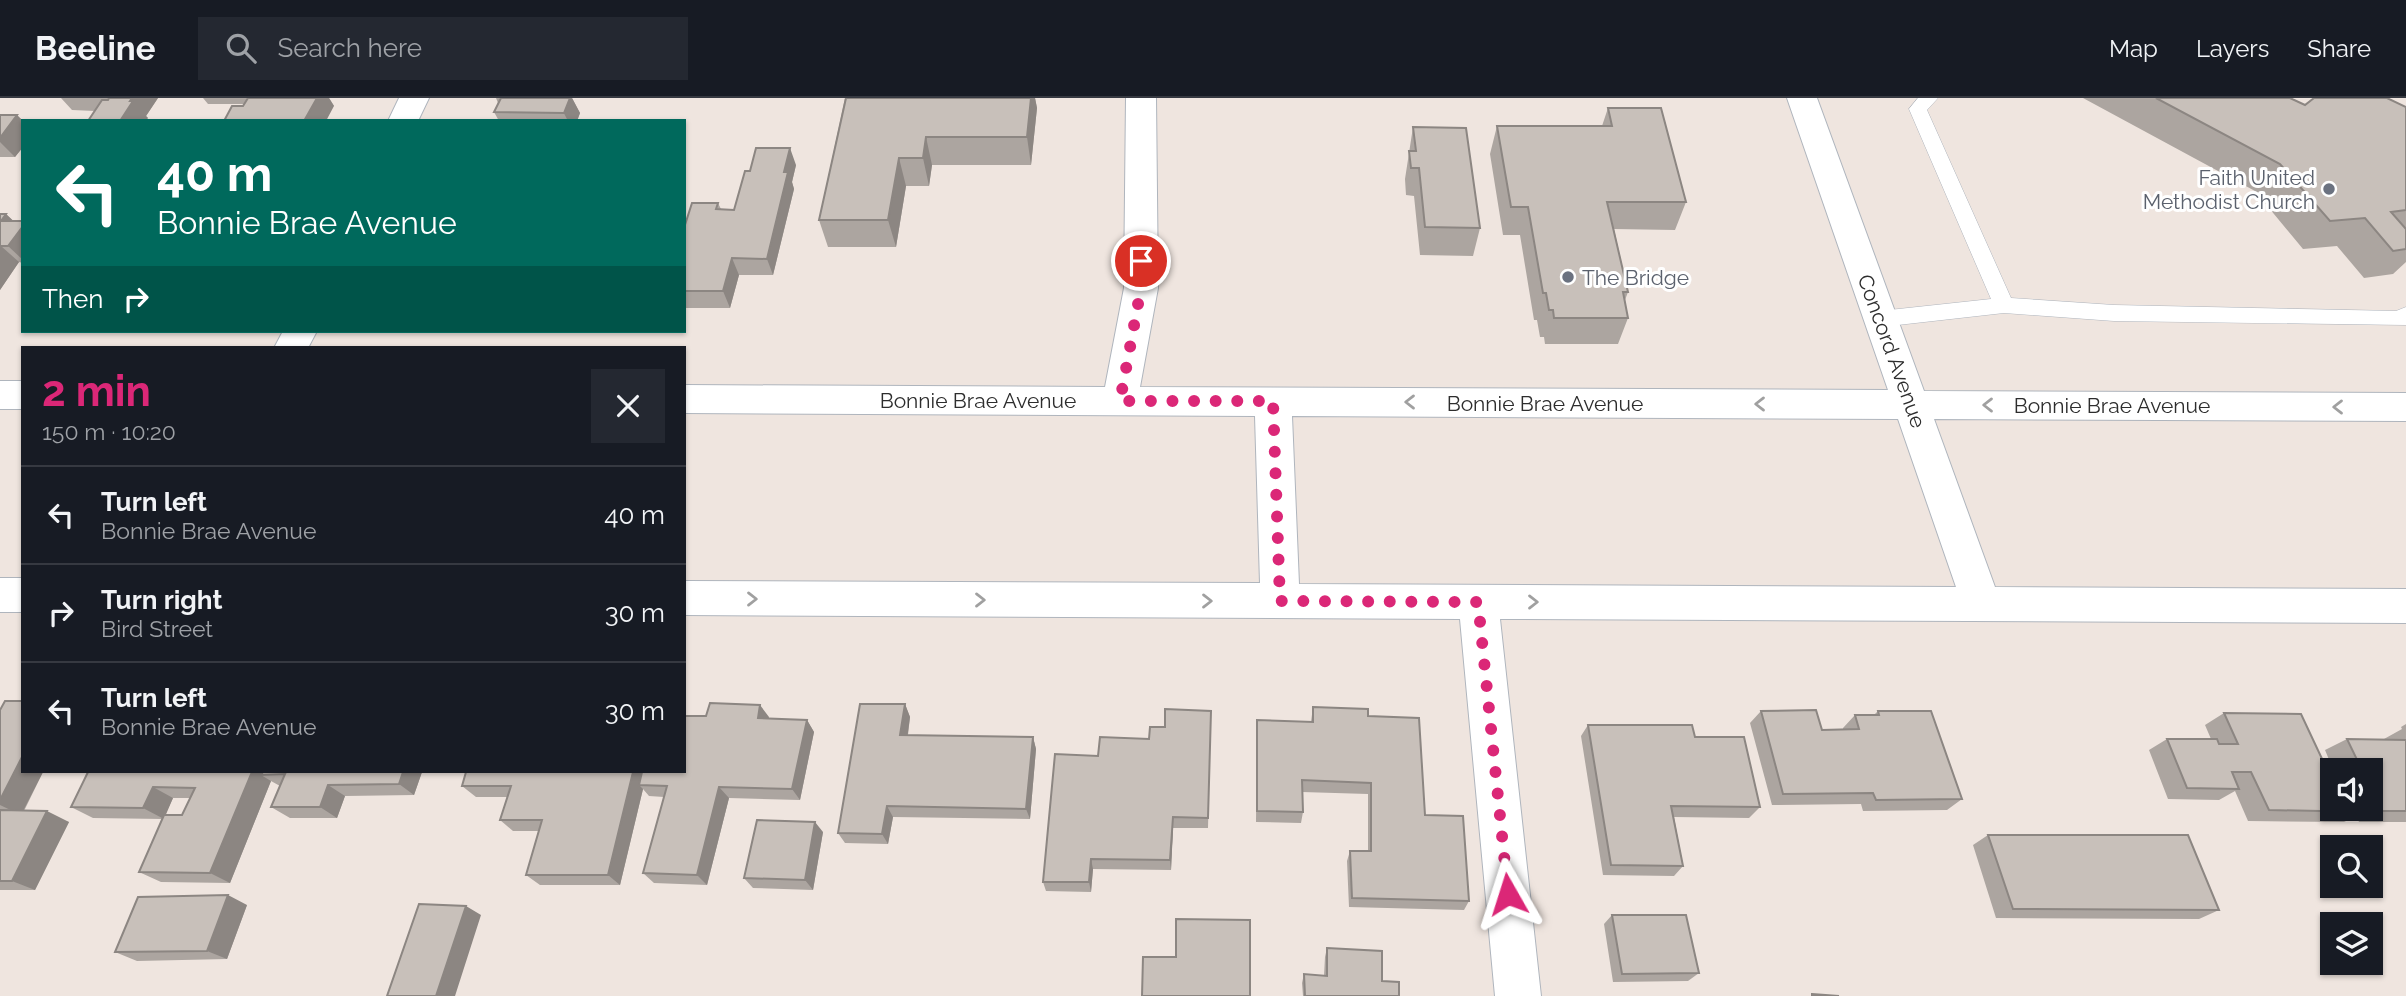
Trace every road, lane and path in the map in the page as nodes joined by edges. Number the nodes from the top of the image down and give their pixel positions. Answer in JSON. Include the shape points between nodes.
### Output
{"nodes":[{"id":1,"x":414,"y":98,"type":"edge"},
{"id":2,"x":1141,"y":98,"type":"edge"},
{"id":3,"x":1802,"y":98,"type":"edge"},
{"id":4,"x":1929,"y":98,"type":"edge"},
{"id":5,"x":404,"y":119,"type":"edge"},
{"id":6,"x":2004,"y":305,"type":"junction"},
{"id":7,"x":2406,"y":315,"type":"edge"},
{"id":8,"x":1880,"y":319,"type":"junction"},
{"id":9,"x":0,"y":395,"type":"edge"},
{"id":10,"x":21,"y":396,"type":"edge"},
{"id":11,"x":686,"y":399,"type":"edge"},
{"id":12,"x":1120,"y":401,"type":"junction"},
{"id":13,"x":1273,"y":401,"type":"junction"},
{"id":14,"x":1910,"y":404,"type":"junction"},
{"id":15,"x":2406,"y":407,"type":"edge"},
{"id":16,"x":0,"y":595,"type":"edge"},
{"id":17,"x":21,"y":595,"type":"edge"},
{"id":18,"x":686,"y":598,"type":"edge"},
{"id":19,"x":1280,"y":601,"type":"junction"},
{"id":20,"x":1478,"y":602,"type":"junction"},
{"id":21,"x":1982,"y":605,"type":"junction"},
{"id":22,"x":2406,"y":606,"type":"edge"},
{"id":23,"x":1518,"y":996,"type":"edge"}],
"edges":[{"from":1,"to":5,"type":"street"},
{"from":2,"to":12,"type":"street","via":[[1141,288]]},
{"from":3,"to":8,"type":"street","name":"Concord Avenue"},
{"from":4,"to":6,"type":"lane","via":[[1917,109]]},
{"from":6,"to":7,"type":"lane","via":[[2128,313],[2400,319]]},
{"from":6,"to":8,"type":"lane"},
{"from":8,"to":14,"type":"street","name":"Concord Avenue"},
{"from":9,"to":10,"type":"street"},
{"from":11,"to":12,"type":"street","name":"Bonnie Brae Avenue"},
{"from":12,"to":13,"type":"street","name":"Bonnie Brae Avenue"},
{"from":14,"to":13,"type":"street","name":"Bonnie Brae Avenue","one_way":true},
{"from":13,"to":19,"type":"street"},
{"from":15,"to":14,"type":"street","name":"Bonnie Brae Avenue","one_way":true},
{"from":14,"to":21,"type":"street","name":"Concord Avenue"},
{"from":16,"to":17,"type":"street"},
{"from":18,"to":19,"type":"street","one_way":true},
{"from":19,"to":20,"type":"street"},
{"from":20,"to":21,"type":"street","one_way":true},
{"from":20,"to":23,"type":"street"},
{"from":21,"to":22,"type":"street"}]}
